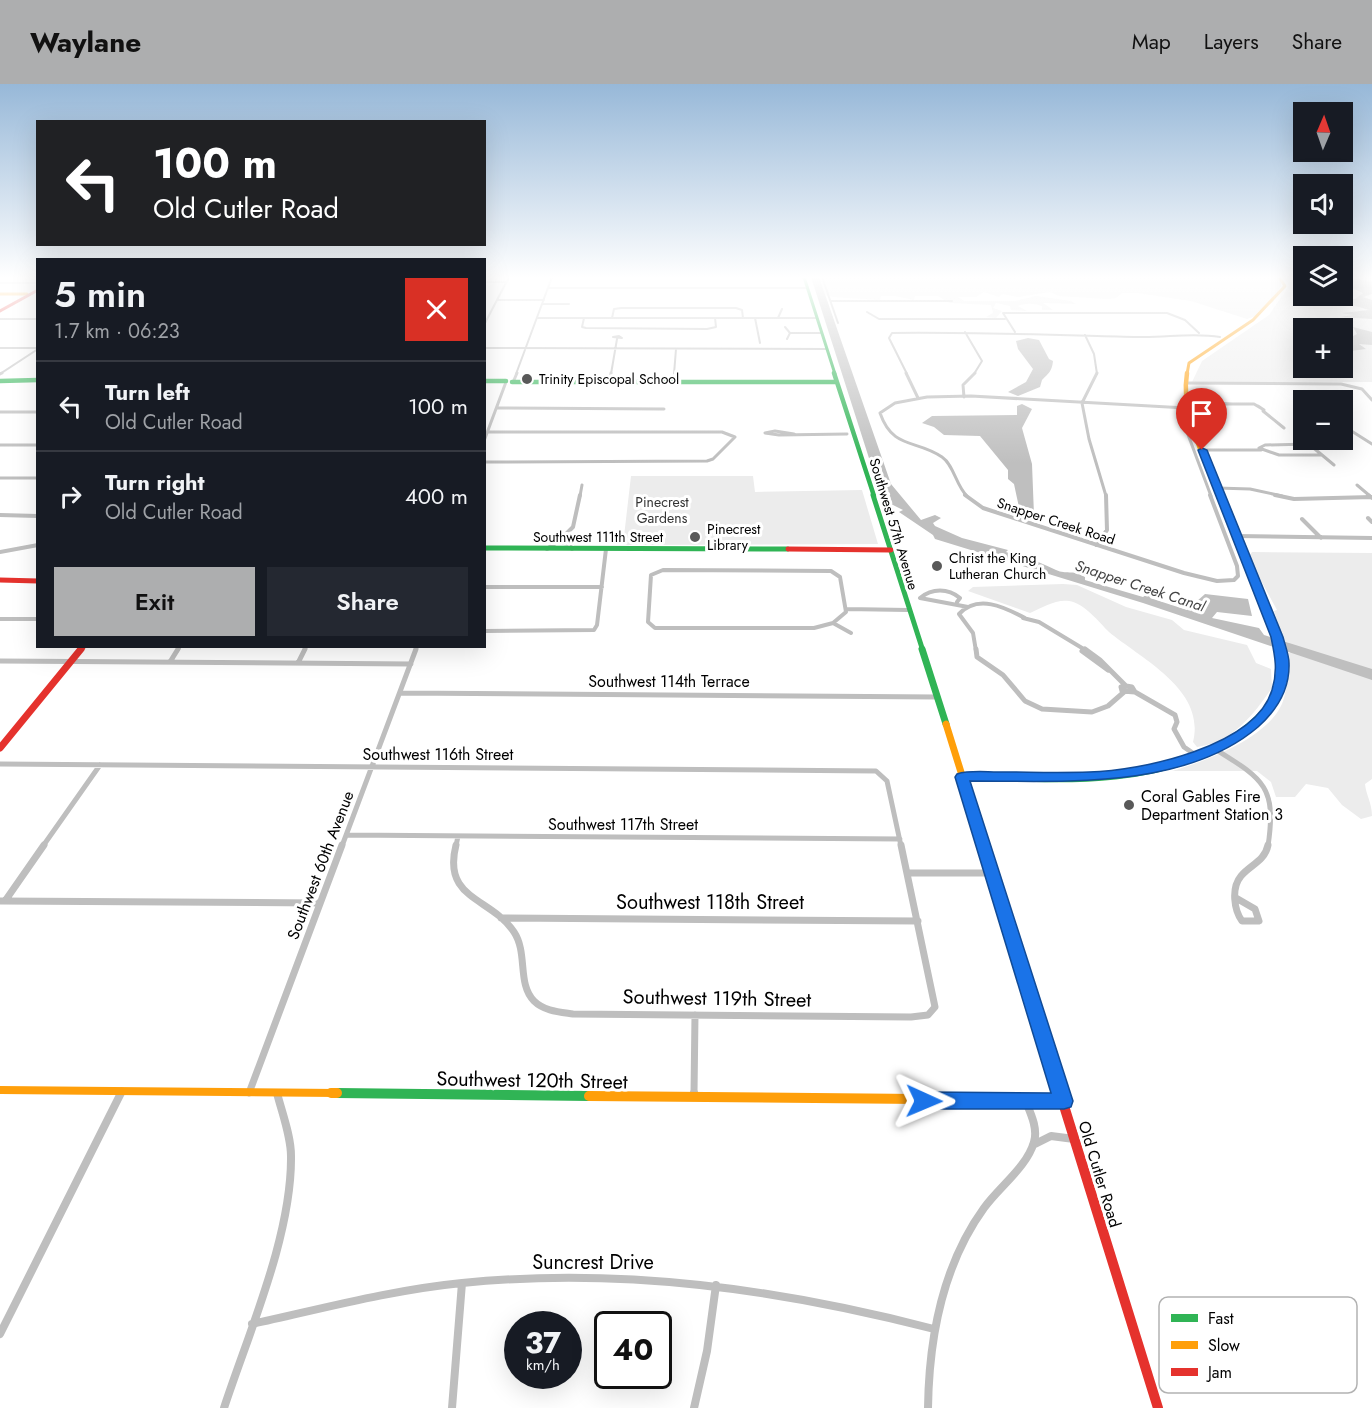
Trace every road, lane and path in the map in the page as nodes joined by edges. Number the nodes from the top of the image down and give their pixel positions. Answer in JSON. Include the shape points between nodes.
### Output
{"nodes":[{"id":1,"x":528,"y":339,"type":"edge"},
{"id":2,"x":617,"y":339,"type":"dead end"},
{"id":3,"x":759,"y":339,"type":"edge"},
{"id":4,"x":824,"y":339,"type":"edge"},
{"id":5,"x":889,"y":339,"type":"edge"},
{"id":6,"x":968,"y":339,"type":"edge"},
{"id":7,"x":1085,"y":339,"type":"edge"},
{"id":8,"x":1225,"y":339,"type":"edge"},
{"id":9,"x":760,"y":343,"type":"dead end"},
{"id":10,"x":0,"y":348,"type":"edge"},
{"id":11,"x":36,"y":348,"type":"edge"},
{"id":12,"x":486,"y":348,"type":"edge"},
{"id":13,"x":524,"y":348,"type":"junction"},
{"id":14,"x":615,"y":348,"type":"junction"},
{"id":15,"x":36,"y":349,"type":"edge"},
{"id":16,"x":676,"y":349,"type":"junction"},
{"id":17,"x":827,"y":349,"type":"junction"},
{"id":18,"x":0,"y":373,"type":"edge"},
{"id":19,"x":36,"y":380,"type":"edge"},
{"id":20,"x":0,"y":381,"type":"edge"},
{"id":21,"x":489,"y":381,"type":"edge"},
{"id":22,"x":511,"y":381,"type":"junction"},
{"id":23,"x":610,"y":381,"type":"junction"},
{"id":24,"x":674,"y":381,"type":"junction"},
{"id":25,"x":837,"y":382,"type":"junction"},
{"id":26,"x":1186,"y":383,"type":"junction"},
{"id":27,"x":1218,"y":384,"type":"junction"},
{"id":28,"x":1363,"y":390,"type":"junction"},
{"id":29,"x":1372,"y":391,"type":"edge"},
{"id":30,"x":964,"y":397,"type":"junction"},
{"id":31,"x":918,"y":398,"type":"junction"},
{"id":32,"x":1082,"y":400,"type":"junction"},
{"id":33,"x":1372,"y":400,"type":"edge"},
{"id":34,"x":1162,"y":406,"type":"junction"},
{"id":35,"x":1183,"y":406,"type":"junction"},
{"id":36,"x":1258,"y":406,"type":"joint"},
{"id":37,"x":497,"y":409,"type":"junction"},
{"id":38,"x":513,"y":409,"type":"joint"},
{"id":39,"x":664,"y":409,"type":"dead end"},
{"id":40,"x":1263,"y":411,"type":"joint"},
{"id":41,"x":0,"y":412,"type":"edge"},
{"id":42,"x":36,"y":412,"type":"edge"},
{"id":43,"x":486,"y":418,"type":"edge"},
{"id":44,"x":493,"y":418,"type":"junction"},
{"id":45,"x":1284,"y":428,"type":"dead end"},
{"id":46,"x":488,"y":432,"type":"junction"},
{"id":47,"x":1353,"y":432,"type":"edge"},
{"id":48,"x":794,"y":434,"type":"junction"},
{"id":49,"x":850,"y":434,"type":"junction"},
{"id":50,"x":486,"y":438,"type":"edge"},
{"id":51,"x":1293,"y":444,"type":"edge"},
{"id":52,"x":1372,"y":444,"type":"edge"},
{"id":53,"x":0,"y":445,"type":"edge"},
{"id":54,"x":36,"y":445,"type":"edge"},
{"id":55,"x":1202,"y":450,"type":"junction"},
{"id":56,"x":1261,"y":450,"type":"junction"},
{"id":57,"x":1316,"y":450,"type":"edge"},
{"id":58,"x":1321,"y":455,"type":"junction"},
{"id":59,"x":486,"y":461,"type":"edge"},
{"id":60,"x":1334,"y":465,"type":"dead end"},
{"id":61,"x":0,"y":478,"type":"edge"},
{"id":62,"x":36,"y":478,"type":"edge"},
{"id":63,"x":582,"y":485,"type":"dead end"},
{"id":64,"x":1358,"y":485,"type":"dead end"},
{"id":65,"x":1217,"y":488,"type":"junction"},
{"id":66,"x":1372,"y":497,"type":"edge"},
{"id":67,"x":0,"y":515,"type":"edge"},
{"id":68,"x":36,"y":516,"type":"edge"},
{"id":69,"x":1302,"y":519,"type":"dead end"},
{"id":70,"x":1237,"y":537,"type":"junction"},
{"id":71,"x":1321,"y":538,"type":"junction"},
{"id":72,"x":1372,"y":538,"type":"edge"},
{"id":73,"x":562,"y":541,"type":"junction"},
{"id":74,"x":36,"y":545,"type":"edge"},
{"id":75,"x":1096,"y":545,"type":"junction"},
{"id":76,"x":486,"y":548,"type":"edge"},
{"id":77,"x":547,"y":549,"type":"junction"},
{"id":78,"x":572,"y":549,"type":"junction"},
{"id":79,"x":606,"y":549,"type":"junction"},
{"id":80,"x":891,"y":550,"type":"junction"},
{"id":81,"x":0,"y":552,"type":"edge"},
{"id":82,"x":0,"y":580,"type":"edge"},
{"id":83,"x":36,"y":581,"type":"edge"},
{"id":84,"x":486,"y":587,"type":"edge"},
{"id":85,"x":602,"y":588,"type":"junction"},
{"id":86,"x":904,"y":598,"type":"junction"},
{"id":87,"x":920,"y":598,"type":"junction"},
{"id":88,"x":957,"y":602,"type":"junction"},
{"id":89,"x":968,"y":607,"type":"junction"},
{"id":90,"x":846,"y":609,"type":"junction"},
{"id":91,"x":908,"y":610,"type":"junction"},
{"id":92,"x":0,"y":619,"type":"edge"},
{"id":93,"x":36,"y":619,"type":"edge"},
{"id":94,"x":833,"y":623,"type":"junction"},
{"id":95,"x":594,"y":630,"type":"joint"},
{"id":96,"x":486,"y":631,"type":"edge"},
{"id":97,"x":851,"y":633,"type":"dead end"},
{"id":98,"x":82,"y":648,"type":"edge"},
{"id":99,"x":179,"y":648,"type":"edge"},
{"id":100,"x":305,"y":648,"type":"edge"},
{"id":101,"x":416,"y":648,"type":"edge"},
{"id":102,"x":0,"y":661,"type":"edge"},
{"id":103,"x":71,"y":662,"type":"junction"},
{"id":104,"x":170,"y":662,"type":"junction"},
{"id":105,"x":298,"y":663,"type":"junction"},
{"id":106,"x":411,"y":664,"type":"junction"},
{"id":107,"x":1108,"y":670,"type":"joint"},
{"id":108,"x":1125,"y":689,"type":"junction"},
{"id":109,"x":401,"y":693,"type":"junction"},
{"id":110,"x":1021,"y":694,"type":"joint"},
{"id":111,"x":937,"y":697,"type":"junction"},
{"id":112,"x":0,"y":748,"type":"edge"},
{"id":113,"x":1215,"y":749,"type":"junction"},
{"id":114,"x":1197,"y":756,"type":"junction"},
{"id":115,"x":0,"y":764,"type":"edge"},
{"id":116,"x":100,"y":765,"type":"junction"},
{"id":117,"x":373,"y":767,"type":"junction"},
{"id":118,"x":962,"y":777,"type":"junction"},
{"id":119,"x":346,"y":835,"type":"junction"},
{"id":120,"x":458,"y":836,"type":"junction"},
{"id":121,"x":900,"y":839,"type":"junction"},
{"id":122,"x":907,"y":873,"type":"junction"},
{"id":123,"x":993,"y":873,"type":"junction"},
{"id":124,"x":1236,"y":898,"type":"junction"},
{"id":125,"x":2,"y":901,"type":"edge"},
{"id":126,"x":320,"y":903,"type":"junction"},
{"id":127,"x":501,"y":918,"type":"junction"},
{"id":128,"x":918,"y":921,"type":"junction"},
{"id":129,"x":528,"y":994,"type":"joint"},
{"id":130,"x":695,"y":1015,"type":"junction"},
{"id":131,"x":0,"y":1090,"type":"edge"},
{"id":132,"x":122,"y":1091,"type":"junction"},
{"id":133,"x":249,"y":1093,"type":"junction"},
{"id":134,"x":277,"y":1093,"type":"junction"},
{"id":135,"x":694,"y":1098,"type":"junction"},
{"id":136,"x":1064,"y":1101,"type":"junction"},
{"id":137,"x":1026,"y":1102,"type":"junction"},
{"id":138,"x":1076,"y":1139,"type":"junction"},
{"id":139,"x":1033,"y":1145,"type":"junction"},
{"id":140,"x":462,"y":1283,"type":"junction"},
{"id":141,"x":716,"y":1285,"type":"junction"},
{"id":142,"x":252,"y":1324,"type":"junction"},
{"id":143,"x":934,"y":1329,"type":"junction"},
{"id":144,"x":0,"y":1334,"type":"edge"},
{"id":145,"x":224,"y":1408,"type":"edge"},
{"id":146,"x":452,"y":1408,"type":"edge"},
{"id":147,"x":694,"y":1408,"type":"edge"},
{"id":148,"x":928,"y":1408,"type":"edge"},
{"id":149,"x":1158,"y":1408,"type":"edge"}],
"edges":[{"from":1,"to":13,"type":"street"},
{"from":2,"to":14,"type":"street"},
{"from":3,"to":9,"type":"street"},
{"from":4,"to":17,"type":"main road","name":"Southwest 57th Avenue"},
{"from":5,"to":31,"type":"street"},
{"from":6,"to":30,"type":"street","via":[[982,361],[963,384]]},
{"from":7,"to":32,"type":"street","via":[[1097,370],[1094,383]]},
{"from":8,"to":26,"type":"main road","via":[[1191,361]]},
{"from":10,"to":11,"type":"street"},
{"from":12,"to":13,"type":"street"},
{"from":13,"to":14,"type":"street"},
{"from":13,"to":22,"type":"street"},
{"from":14,"to":16,"type":"street"},
{"from":14,"to":23,"type":"street"},
{"from":15,"to":18,"type":"street"},
{"from":16,"to":17,"type":"street"},
{"from":16,"to":24,"type":"street"},
{"from":17,"to":25,"type":"main road","name":"Southwest 57th Avenue"},
{"from":19,"to":20,"type":"main road"},
{"from":21,"to":22,"type":"main road"},
{"from":22,"to":23,"type":"main road"},
{"from":22,"to":37,"type":"street"},
{"from":23,"to":24,"type":"main road"},
{"from":24,"to":25,"type":"main road"},
{"from":25,"to":49,"type":"main road","name":"Southwest 57th Avenue"},
{"from":26,"to":27,"type":"street"},
{"from":26,"to":27,"type":"street"},
{"from":26,"to":35,"type":"main road"},
{"from":27,"to":28,"type":"street","via":[[1346,385]]},
{"from":28,"to":29,"type":"street"},
{"from":28,"to":33,"type":"street"},
{"from":30,"to":31,"type":"street","name":"Snapper Creek Road"},
{"from":30,"to":32,"type":"street","name":"Snapper Creek Road"},
{"from":31,"to":75,"type":"street","name":"Snapper Creek Road","via":[[894,402],[881,409],[881,420],[895,440],[943,458],[964,494],[983,508]]},
{"from":32,"to":34,"type":"street","name":"Snapper Creek Road"},
{"from":32,"to":75,"type":"street","via":[[1106,495],[1107,530]]},
{"from":34,"to":35,"type":"street","name":"Snapper Creek Road"},
{"from":34,"to":35,"type":"street","name":"Snapper Creek Road"},
{"from":35,"to":36,"type":"street"},
{"from":35,"to":55,"type":"main road"},
{"from":35,"to":75,"type":"street","name":"Snapper Creek Road","via":[[1238,576],[1232,580],[1203,578]]},
{"from":36,"to":40,"type":"street"},
{"from":37,"to":38,"type":"street"},
{"from":37,"to":44,"type":"street"},
{"from":38,"to":39,"type":"street"},
{"from":40,"to":45,"type":"street"},
{"from":41,"to":42,"type":"street"},
{"from":43,"to":44,"type":"street"},
{"from":44,"to":46,"type":"street"},
{"from":46,"to":50,"type":"street"},
{"from":46,"to":59,"type":"street","via":[[734,437],[707,461]]},
{"from":47,"to":52,"type":"street"},
{"from":48,"to":48,"type":"street","via":[[775,431],[765,433],[772,436]]},
{"from":48,"to":49,"type":"street"},
{"from":49,"to":80,"type":"main road","name":"Southwest 57th Avenue"},
{"from":51,"to":56,"type":"street","via":[[1262,445]]},
{"from":53,"to":54,"type":"street"},
{"from":55,"to":56,"type":"street"},
{"from":55,"to":65,"type":"main road"},
{"from":56,"to":58,"type":"street","via":[[1272,455]]},
{"from":57,"to":58,"type":"street"},
{"from":58,"to":60,"type":"street"},
{"from":61,"to":62,"type":"street"},
{"from":63,"to":73,"type":"street","via":[[573,527]]},
{"from":64,"to":66,"type":"street"},
{"from":65,"to":66,"type":"street","via":[[1252,489],[1293,499]]},
{"from":65,"to":70,"type":"main road"},
{"from":67,"to":68,"type":"street"},
{"from":69,"to":71,"type":"street"},
{"from":70,"to":71,"type":"street"},
{"from":70,"to":113,"type":"main road","via":[[1277,637],[1283,677],[1270,707],[1250,728]]},
{"from":71,"to":72,"type":"street"},
{"from":73,"to":77,"type":"street"},
{"from":73,"to":78,"type":"street"},
{"from":74,"to":81,"type":"street"},
{"from":76,"to":77,"type":"main road","name":"Southwest 111th Street"},
{"from":77,"to":78,"type":"main road","name":"Southwest 111th Street"},
{"from":78,"to":79,"type":"main road","name":"Southwest 111th Street"},
{"from":79,"to":80,"type":"main road","name":"Southwest 111th Street"},
{"from":79,"to":85,"type":"street"},
{"from":80,"to":86,"type":"main road","name":"Southwest 57th Avenue"},
{"from":82,"to":83,"type":"main road"},
{"from":84,"to":85,"type":"street"},
{"from":85,"to":95,"type":"street"},
{"from":86,"to":87,"type":"street"},
{"from":86,"to":91,"type":"main road","name":"Southwest 57th Avenue"},
{"from":87,"to":88,"type":"street","via":[[940,604]]},
{"from":87,"to":88,"type":"street","via":[[929,592],[944,591],[958,595]]},
{"from":88,"to":89,"type":"street"},
{"from":89,"to":107,"type":"street","via":[[988,603],[1011,616],[1042,624]]},
{"from":89,"to":110,"type":"street","via":[[959,614],[973,633],[976,657],[1003,675]]},
{"from":90,"to":91,"type":"street"},
{"from":90,"to":94,"type":"street"},
{"from":90,"to":94,"type":"street","via":[[840,577],[833,572],[653,572],[648,620],[652,627],[805,629]]},
{"from":91,"to":111,"type":"main road","name":"Southwest 57th Avenue"},
{"from":92,"to":93,"type":"street"},
{"from":94,"to":97,"type":"street"},
{"from":95,"to":96,"type":"street"},
{"from":98,"to":103,"type":"main road"},
{"from":99,"to":104,"type":"street"},
{"from":100,"to":105,"type":"street"},
{"from":101,"to":106,"type":"street","name":"Southwest 60th Avenue"},
{"from":102,"to":103,"type":"street"},
{"from":103,"to":104,"type":"street"},
{"from":103,"to":112,"type":"main road"},
{"from":104,"to":105,"type":"street"},
{"from":105,"to":106,"type":"street"},
{"from":106,"to":109,"type":"street","name":"Southwest 60th Avenue"},
{"from":107,"to":108,"type":"street"},
{"from":108,"to":110,"type":"street","via":[[1108,706],[1095,711],[1061,712],[1032,706]]},
{"from":108,"to":114,"type":"street","via":[[1173,713],[1177,720],[1174,729],[1181,742]]},
{"from":109,"to":111,"type":"street","name":"Southwest 114th Terrace"},
{"from":109,"to":117,"type":"street","name":"Southwest 60th Avenue"},
{"from":111,"to":118,"type":"main road","name":"Southwest 57th Avenue"},
{"from":113,"to":114,"type":"main road"},
{"from":113,"to":124,"type":"street","via":[[1245,767],[1263,784],[1272,818],[1266,853],[1240,877]]},
{"from":114,"to":118,"type":"main road","via":[[1148,770],[1100,776]]},
{"from":115,"to":116,"type":"street","name":"Southwest 116th Street"},
{"from":116,"to":117,"type":"street","name":"Southwest 116th Street"},
{"from":116,"to":125,"type":"street"},
{"from":117,"to":119,"type":"street","name":"Southwest 60th Avenue"},
{"from":117,"to":121,"type":"street","name":"Southwest 116th Street","via":[[876,771],[886,781]]},
{"from":118,"to":123,"type":"main road","name":"Old Cutler Road"},
{"from":119,"to":120,"type":"street","name":"Southwest 117th Street"},
{"from":119,"to":126,"type":"street","name":"Southwest 60th Avenue"},
{"from":120,"to":121,"type":"street","name":"Southwest 117th Street"},
{"from":120,"to":127,"type":"street","via":[[452,868],[456,880]]},
{"from":121,"to":122,"type":"street"},
{"from":122,"to":123,"type":"street"},
{"from":122,"to":128,"type":"street"},
{"from":123,"to":136,"type":"main road","name":"Old Cutler Road"},
{"from":124,"to":124,"type":"street","via":[[1236,912],[1242,921],[1258,921],[1254,908]]},
{"from":125,"to":126,"type":"street"},
{"from":126,"to":133,"type":"street","name":"Southwest 60th Avenue"},
{"from":127,"to":128,"type":"street","name":"Southwest 118th Street"},
{"from":127,"to":129,"type":"street","via":[[521,946]]},
{"from":128,"to":130,"type":"street","name":"Southwest 119th Street","via":[[935,1007],[928,1015]]},
{"from":129,"to":130,"type":"street","name":"Southwest 119th Street","via":[[544,1008],[563,1013]]},
{"from":130,"to":135,"type":"street"},
{"from":131,"to":132,"type":"main road","name":"Southwest 120th Street"},
{"from":132,"to":133,"type":"main road","name":"Southwest 120th Street"},
{"from":132,"to":144,"type":"street"},
{"from":133,"to":134,"type":"main road","name":"Southwest 120th Street"},
{"from":134,"to":135,"type":"main road","name":"Southwest 120th Street"},
{"from":134,"to":142,"type":"street","via":[[291,1153],[291,1183],[282,1234]]},
{"from":135,"to":137,"type":"main road","name":"Southwest 120th Street"},
{"from":136,"to":137,"type":"main road","name":"Southwest 120th Street"},
{"from":136,"to":138,"type":"main road","name":"Old Cutler Road"},
{"from":137,"to":139,"type":"street","via":[[1034,1124]]},
{"from":138,"to":139,"type":"street","via":[[1050,1136]]},
{"from":138,"to":149,"type":"main road","name":"Old Cutler Road"},
{"from":139,"to":143,"type":"street","via":[[966,1237],[940,1298]]},
{"from":140,"to":141,"type":"street","name":"Suncrest Drive","via":[[611,1278]]},
{"from":140,"to":142,"type":"street","name":"Suncrest Drive","via":[[372,1297]]},
{"from":140,"to":146,"type":"street"},
{"from":141,"to":143,"type":"street","name":"Suncrest Drive","via":[[838,1305]]},
{"from":141,"to":147,"type":"street"},
{"from":142,"to":145,"type":"street"},
{"from":143,"to":148,"type":"street"}]}
